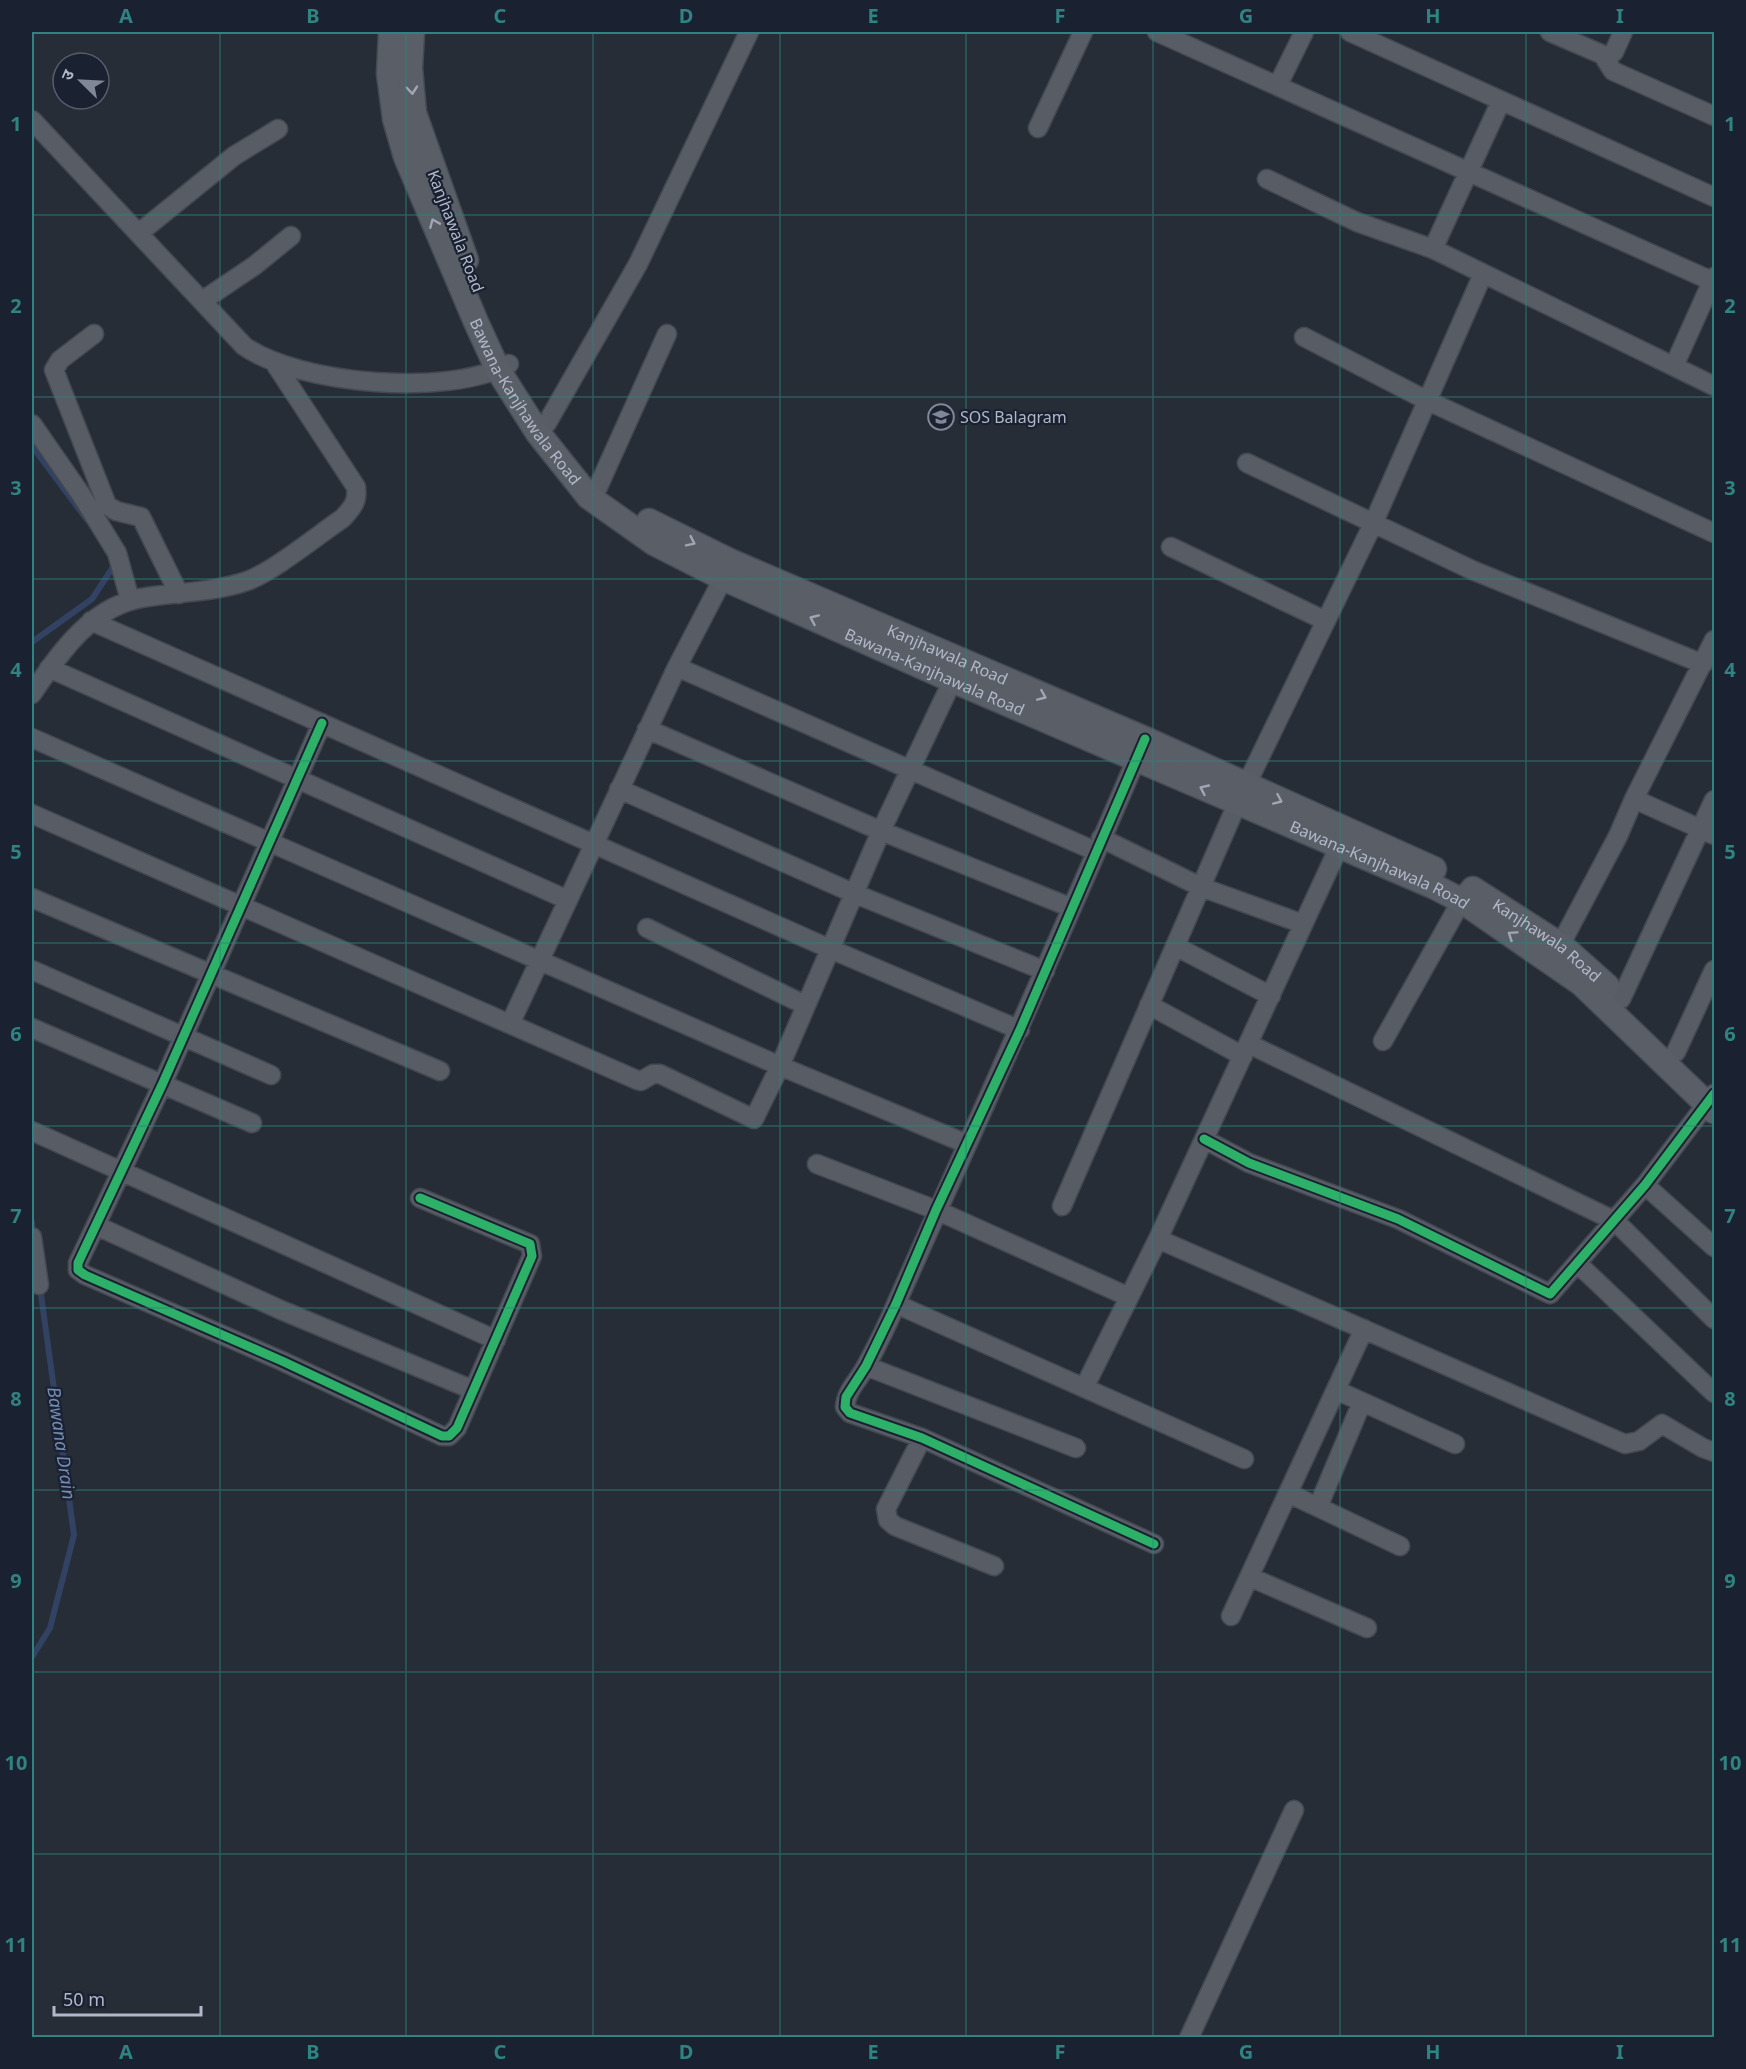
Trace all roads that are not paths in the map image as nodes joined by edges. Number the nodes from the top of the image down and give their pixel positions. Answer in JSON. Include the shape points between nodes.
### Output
{"nodes":[{"id":1,"x":391,"y":32,"type":"edge"},
{"id":2,"x":412,"y":32,"type":"edge"},
{"id":3,"x":749,"y":32,"type":"edge"},
{"id":4,"x":1083,"y":32,"type":"edge"},
{"id":5,"x":1157,"y":32,"type":"edge"},
{"id":6,"x":1304,"y":32,"type":"edge"},
{"id":7,"x":1350,"y":32,"type":"edge"},
{"id":8,"x":1550,"y":32,"type":"edge"},
{"id":9,"x":1623,"y":32,"type":"edge"},
{"id":10,"x":1604,"y":57,"type":"junction"},
{"id":11,"x":1278,"y":85,"type":"junction"},
{"id":12,"x":1501,"y":101,"type":"junction"},
{"id":13,"x":1714,"y":116,"type":"edge"},
{"id":14,"x":32,"y":120,"type":"edge"},
{"id":15,"x":1038,"y":128,"type":"dead end"},
{"id":16,"x":278,"y":129,"type":"dead end"},
{"id":17,"x":1469,"y":171,"type":"junction"},
{"id":18,"x":1267,"y":179,"type":"dead end"},
{"id":19,"x":1714,"y":197,"type":"edge"},
{"id":20,"x":139,"y":233,"type":"junction"},
{"id":21,"x":291,"y":236,"type":"dead end"},
{"id":22,"x":1433,"y":249,"type":"junction"},
{"id":23,"x":1482,"y":274,"type":"junction"},
{"id":24,"x":1714,"y":280,"type":"edge"},
{"id":25,"x":202,"y":301,"type":"junction"},
{"id":26,"x":94,"y":334,"type":"dead end"},
{"id":27,"x":667,"y":334,"type":"dead end"},
{"id":28,"x":1304,"y":338,"type":"dead end"},
{"id":29,"x":274,"y":362,"type":"junction"},
{"id":30,"x":1674,"y":366,"type":"junction"},
{"id":31,"x":503,"y":367,"type":"junction"},
{"id":32,"x":1714,"y":386,"type":"edge"},
{"id":33,"x":1426,"y":400,"type":"junction"},
{"id":34,"x":32,"y":424,"type":"edge"},
{"id":35,"x":542,"y":428,"type":"junction"},
{"id":36,"x":1247,"y":463,"type":"dead end"},
{"id":37,"x":593,"y":492,"type":"junction"},
{"id":38,"x":1373,"y":524,"type":"junction"},
{"id":39,"x":1714,"y":533,"type":"edge"},
{"id":40,"x":1171,"y":547,"type":"dead end"},
{"id":41,"x":727,"y":570,"type":"junction"},
{"id":42,"x":179,"y":594,"type":"junction"},
{"id":43,"x":130,"y":600,"type":"junction"},
{"id":44,"x":91,"y":621,"type":"junction"},
{"id":45,"x":1326,"y":621,"type":"junction"},
{"id":46,"x":1714,"y":640,"type":"edge"},
{"id":47,"x":1702,"y":664,"type":"junction"},
{"id":48,"x":676,"y":667,"type":"junction"},
{"id":49,"x":49,"y":668,"type":"junction"},
{"id":50,"x":957,"y":671,"type":"junction"},
{"id":51,"x":32,"y":694,"type":"edge"},
{"id":52,"x":322,"y":723,"type":"junction"},
{"id":53,"x":647,"y":729,"type":"junction"},
{"id":54,"x":32,"y":738,"type":"edge"},
{"id":55,"x":1141,"y":748,"type":"junction"},
{"id":56,"x":909,"y":770,"type":"junction"},
{"id":57,"x":297,"y":780,"type":"junction"},
{"id":58,"x":619,"y":789,"type":"junction"},
{"id":59,"x":1241,"y":795,"type":"junction"},
{"id":60,"x":1634,"y":799,"type":"junction"},
{"id":61,"x":1714,"y":800,"type":"edge"},
{"id":62,"x":32,"y":814,"type":"edge"},
{"id":63,"x":881,"y":831,"type":"junction"},
{"id":64,"x":1708,"y":832,"type":"edge"},
{"id":65,"x":1342,"y":839,"type":"junction"},
{"id":66,"x":269,"y":841,"type":"junction"},
{"id":67,"x":595,"y":844,"type":"junction"},
{"id":68,"x":1098,"y":845,"type":"junction"},
{"id":69,"x":1201,"y":887,"type":"junction"},
{"id":70,"x":853,"y":893,"type":"junction"},
{"id":71,"x":1465,"y":894,"type":"junction"},
{"id":72,"x":32,"y":898,"type":"edge"},
{"id":73,"x":568,"y":900,"type":"junction"},
{"id":74,"x":240,"y":906,"type":"junction"},
{"id":75,"x":1072,"y":908,"type":"junction"},
{"id":76,"x":1303,"y":924,"type":"junction"},
{"id":77,"x":647,"y":928,"type":"dead end"},
{"id":78,"x":1175,"y":946,"type":"junction"},
{"id":79,"x":828,"y":948,"type":"junction"},
{"id":80,"x":1556,"y":954,"type":"junction"},
{"id":81,"x":540,"y":960,"type":"junction"},
{"id":82,"x":32,"y":970,"type":"edge"},
{"id":83,"x":1045,"y":970,"type":"junction"},
{"id":84,"x":1714,"y":970,"type":"edge"},
{"id":85,"x":210,"y":975,"type":"junction"},
{"id":86,"x":1271,"y":996,"type":"junction"},
{"id":87,"x":1621,"y":999,"type":"junction"},
{"id":88,"x":805,"y":1005,"type":"junction"},
{"id":89,"x":1149,"y":1005,"type":"junction"},
{"id":90,"x":510,"y":1024,"type":"junction"},
{"id":91,"x":32,"y":1028,"type":"edge"},
{"id":92,"x":1020,"y":1030,"type":"junction"},
{"id":93,"x":183,"y":1036,"type":"junction"},
{"id":94,"x":1383,"y":1041,"type":"dead end"},
{"id":95,"x":1246,"y":1050,"type":"junction"},
{"id":96,"x":1676,"y":1052,"type":"junction"},
{"id":97,"x":780,"y":1066,"type":"junction"},
{"id":98,"x":440,"y":1071,"type":"dead end"},
{"id":99,"x":271,"y":1075,"type":"dead end"},
{"id":100,"x":162,"y":1085,"type":"junction"},
{"id":101,"x":1713,"y":1100,"type":"edge"},
{"id":102,"x":252,"y":1123,"type":"dead end"},
{"id":103,"x":32,"y":1131,"type":"edge"},
{"id":104,"x":1204,"y":1139,"type":"junction"},
{"id":105,"x":967,"y":1144,"type":"junction"},
{"id":106,"x":817,"y":1164,"type":"dead end"},
{"id":107,"x":122,"y":1172,"type":"junction"},
{"id":108,"x":1645,"y":1185,"type":"junction"},
{"id":109,"x":420,"y":1198,"type":"dead end"},
{"id":110,"x":1062,"y":1206,"type":"dead end"},
{"id":111,"x":936,"y":1210,"type":"junction"},
{"id":112,"x":1615,"y":1221,"type":"junction"},
{"id":113,"x":97,"y":1226,"type":"junction"},
{"id":114,"x":32,"y":1237,"type":"edge"},
{"id":115,"x":1158,"y":1239,"type":"junction"},
{"id":116,"x":1714,"y":1248,"type":"edge"},
{"id":117,"x":1577,"y":1263,"type":"junction"},
{"id":118,"x":39,"y":1285,"type":"dead end"},
{"id":119,"x":1129,"y":1297,"type":"junction"},
{"id":120,"x":896,"y":1304,"type":"junction"},
{"id":121,"x":1714,"y":1319,"type":"edge"},
{"id":122,"x":1364,"y":1329,"type":"junction"},
{"id":123,"x":496,"y":1340,"type":"junction"},
{"id":124,"x":866,"y":1366,"type":"junction"},
{"id":125,"x":1084,"y":1388,"type":"junction"},
{"id":126,"x":473,"y":1390,"type":"junction"},
{"id":127,"x":1336,"y":1390,"type":"junction"},
{"id":128,"x":1714,"y":1393,"type":"edge"},
{"id":129,"x":1362,"y":1402,"type":"junction"},
{"id":130,"x":922,"y":1438,"type":"junction"},
{"id":131,"x":1455,"y":1444,"type":"dead end"},
{"id":132,"x":1076,"y":1448,"type":"dead end"},
{"id":133,"x":1714,"y":1452,"type":"edge"},
{"id":134,"x":1244,"y":1459,"type":"dead end"},
{"id":135,"x":1288,"y":1493,"type":"junction"},
{"id":136,"x":1318,"y":1507,"type":"junction"},
{"id":137,"x":1154,"y":1544,"type":"dead end"},
{"id":138,"x":1400,"y":1546,"type":"dead end"},
{"id":139,"x":994,"y":1566,"type":"dead end"},
{"id":140,"x":1250,"y":1577,"type":"junction"},
{"id":141,"x":1231,"y":1616,"type":"dead end"},
{"id":142,"x":1367,"y":1628,"type":"dead end"},
{"id":143,"x":1294,"y":1810,"type":"dead end"},
{"id":144,"x":1189,"y":2037,"type":"edge"}],
"edges":[{"from":31,"to":1,"type":"main road","name":"Bawana-Kanjhawala Road","one_way":true,"via":[[406,157],[395,119],[389,74]]},
{"from":2,"to":31,"type":"main road","name":"Kanjhawala Road","one_way":true,"via":[[414,113]]},
{"from":3,"to":35,"type":"street","via":[[638,264]]},
{"from":4,"to":15,"type":"street"},
{"from":5,"to":11,"type":"street"},
{"from":6,"to":11,"type":"street"},
{"from":7,"to":12,"type":"street"},
{"from":8,"to":10,"type":"street"},
{"from":9,"to":10,"type":"street","via":[[1611,56]]},
{"from":10,"to":13,"type":"street","via":[[1613,71]]},
{"from":11,"to":17,"type":"street"},
{"from":12,"to":17,"type":"street"},
{"from":12,"to":19,"type":"street"},
{"from":14,"to":20,"type":"street"},
{"from":16,"to":20,"type":"street","via":[[234,156]]},
{"from":17,"to":22,"type":"street"},
{"from":17,"to":24,"type":"street"},
{"from":18,"to":22,"type":"street","via":[[1357,222]]},
{"from":20,"to":25,"type":"street"},
{"from":21,"to":25,"type":"street"},
{"from":22,"to":23,"type":"street"},
{"from":23,"to":30,"type":"street"},
{"from":23,"to":33,"type":"street"},
{"from":24,"to":30,"type":"street"},
{"from":25,"to":29,"type":"street","via":[[244,346]]},
{"from":26,"to":42,"type":"street","via":[[60,360],[54,370],[107,505],[141,516]]},
{"from":27,"to":37,"type":"street"},
{"from":28,"to":33,"type":"street"},
{"from":29,"to":31,"type":"street","via":[[357,381],[422,384]]},
{"from":29,"to":42,"type":"street","via":[[356,486],[354,506],[343,518],[247,581]]},
{"from":30,"to":32,"type":"street"},
{"from":31,"to":35,"type":"main road","name":"Bawana-Kanjhawala Road"},
{"from":33,"to":38,"type":"street"},
{"from":33,"to":39,"type":"street"},
{"from":34,"to":43,"type":"street","via":[[117,553]]},
{"from":35,"to":37,"type":"main road","name":"Bawana-Kanjhawala Road"},
{"from":36,"to":38,"type":"street"},
{"from":37,"to":41,"type":"main road","name":"Bawana-Kanjhawala Road","via":[[654,543]]},
{"from":38,"to":45,"type":"street"},
{"from":38,"to":47,"type":"street","via":[[1472,570]]},
{"from":40,"to":45,"type":"street"},
{"from":41,"to":48,"type":"street"},
{"from":41,"to":50,"type":"main road","name":"Bawana-Kanjhawala Road"},
{"from":42,"to":43,"type":"street"},
{"from":43,"to":44,"type":"street"},
{"from":44,"to":49,"type":"street"},
{"from":44,"to":52,"type":"street"},
{"from":45,"to":59,"type":"street"},
{"from":46,"to":47,"type":"street"},
{"from":47,"to":60,"type":"street"},
{"from":48,"to":53,"type":"street"},
{"from":48,"to":56,"type":"street"},
{"from":49,"to":51,"type":"street"},
{"from":49,"to":57,"type":"street"},
{"from":50,"to":55,"type":"main road","name":"Bawana-Kanjhawala Road"},
{"from":50,"to":56,"type":"street"},
{"from":52,"to":57,"type":"street"},
{"from":52,"to":67,"type":"street"},
{"from":53,"to":58,"type":"street"},
{"from":53,"to":63,"type":"street"},
{"from":54,"to":66,"type":"street"},
{"from":55,"to":59,"type":"main road","name":"Bawana-Kanjhawala Road"},
{"from":55,"to":68,"type":"street"},
{"from":56,"to":63,"type":"street"},
{"from":56,"to":68,"type":"street"},
{"from":57,"to":66,"type":"street"},
{"from":57,"to":73,"type":"street"},
{"from":58,"to":67,"type":"street"},
{"from":58,"to":70,"type":"street"},
{"from":59,"to":65,"type":"main road","name":"Bawana-Kanjhawala Road"},
{"from":59,"to":69,"type":"street"},
{"from":60,"to":64,"type":"street"},
{"from":60,"to":80,"type":"street"},
{"from":61,"to":64,"type":"street"},
{"from":62,"to":74,"type":"street"},
{"from":63,"to":70,"type":"street"},
{"from":63,"to":75,"type":"street"},
{"from":64,"to":87,"type":"street"},
{"from":65,"to":71,"type":"main road","name":"Bawana-Kanjhawala Road"},
{"from":65,"to":76,"type":"street"},
{"from":66,"to":74,"type":"street"},
{"from":66,"to":81,"type":"street"},
{"from":67,"to":73,"type":"street"},
{"from":67,"to":79,"type":"street"},
{"from":68,"to":69,"type":"street"},
{"from":68,"to":75,"type":"street"},
{"from":69,"to":76,"type":"street"},
{"from":69,"to":78,"type":"street"},
{"from":70,"to":79,"type":"street"},
{"from":70,"to":83,"type":"street"},
{"from":71,"to":80,"type":"main road","name":"Bawana-Kanjhawala Road"},
{"from":71,"to":94,"type":"street"},
{"from":72,"to":85,"type":"street"},
{"from":73,"to":81,"type":"street"},
{"from":74,"to":85,"type":"street"},
{"from":74,"to":90,"type":"street"},
{"from":75,"to":83,"type":"street"},
{"from":76,"to":86,"type":"street"},
{"from":77,"to":88,"type":"street"},
{"from":78,"to":86,"type":"street"},
{"from":78,"to":89,"type":"street"},
{"from":79,"to":88,"type":"street"},
{"from":79,"to":92,"type":"street"},
{"from":80,"to":87,"type":"main road","name":"Kanjhawala Road"},
{"from":80,"to":101,"type":"main road","name":"Bawana-Kanjhawala Road","via":[[1582,984]]},
{"from":81,"to":90,"type":"street"},
{"from":81,"to":97,"type":"street"},
{"from":82,"to":93,"type":"street"},
{"from":83,"to":92,"type":"street"},
{"from":84,"to":96,"type":"street"},
{"from":85,"to":93,"type":"street"},
{"from":85,"to":98,"type":"street"},
{"from":86,"to":95,"type":"street"},
{"from":87,"to":96,"type":"main road","name":"Kanjhawala Road"},
{"from":88,"to":97,"type":"street"},
{"from":89,"to":95,"type":"street"},
{"from":89,"to":110,"type":"street"},
{"from":90,"to":97,"type":"street","via":[[636,1080],[660,1074],[754,1119]]},
{"from":91,"to":100,"type":"street"},
{"from":92,"to":105,"type":"street"},
{"from":93,"to":99,"type":"street"},
{"from":93,"to":100,"type":"street"},
{"from":95,"to":104,"type":"street"},
{"from":95,"to":112,"type":"street"},
{"from":96,"to":101,"type":"main road","name":"Kanjhawala Road"},
{"from":97,"to":105,"type":"street"},
{"from":100,"to":102,"type":"street"},
{"from":100,"to":107,"type":"street"},
{"from":101,"to":108,"type":"street"},
{"from":103,"to":107,"type":"street"},
{"from":104,"to":115,"type":"street"},
{"from":104,"to":117,"type":"street","via":[[1260,1167],[1398,1219],[1546,1293],[1554,1292]]},
{"from":105,"to":111,"type":"street"},
{"from":106,"to":111,"type":"street"},
{"from":107,"to":113,"type":"street"},
{"from":107,"to":123,"type":"street"},
{"from":108,"to":112,"type":"street"},
{"from":108,"to":116,"type":"street"},
{"from":109,"to":123,"type":"street","via":[[530,1244],[533,1249]]},
{"from":111,"to":119,"type":"street"},
{"from":111,"to":120,"type":"street"},
{"from":112,"to":117,"type":"street"},
{"from":112,"to":121,"type":"street"},
{"from":113,"to":126,"type":"street","via":[[281,1310]]},
{"from":113,"to":126,"type":"street","via":[[78,1263],[78,1270],[85,1275],[442,1436],[449,1436],[457,1428]]},
{"from":114,"to":118,"type":"street"},
{"from":115,"to":119,"type":"street"},
{"from":115,"to":122,"type":"street"},
{"from":117,"to":128,"type":"street"},
{"from":119,"to":125,"type":"street"},
{"from":120,"to":124,"type":"street"},
{"from":120,"to":125,"type":"street"},
{"from":122,"to":127,"type":"street"},
{"from":122,"to":133,"type":"street","via":[[1625,1444],[1639,1441],[1662,1424]]},
{"from":123,"to":126,"type":"street"},
{"from":124,"to":130,"type":"street","via":[[846,1397],[845,1407],[850,1413]]},
{"from":124,"to":132,"type":"street"},
{"from":125,"to":134,"type":"street"},
{"from":127,"to":129,"type":"street"},
{"from":127,"to":135,"type":"street"},
{"from":129,"to":131,"type":"street"},
{"from":129,"to":136,"type":"street"},
{"from":130,"to":137,"type":"street"},
{"from":130,"to":139,"type":"street","via":[[886,1509],[888,1520]]},
{"from":135,"to":136,"type":"street"},
{"from":135,"to":140,"type":"street"},
{"from":136,"to":138,"type":"street"},
{"from":140,"to":141,"type":"street"},
{"from":140,"to":142,"type":"street"},
{"from":143,"to":144,"type":"street"}]}
